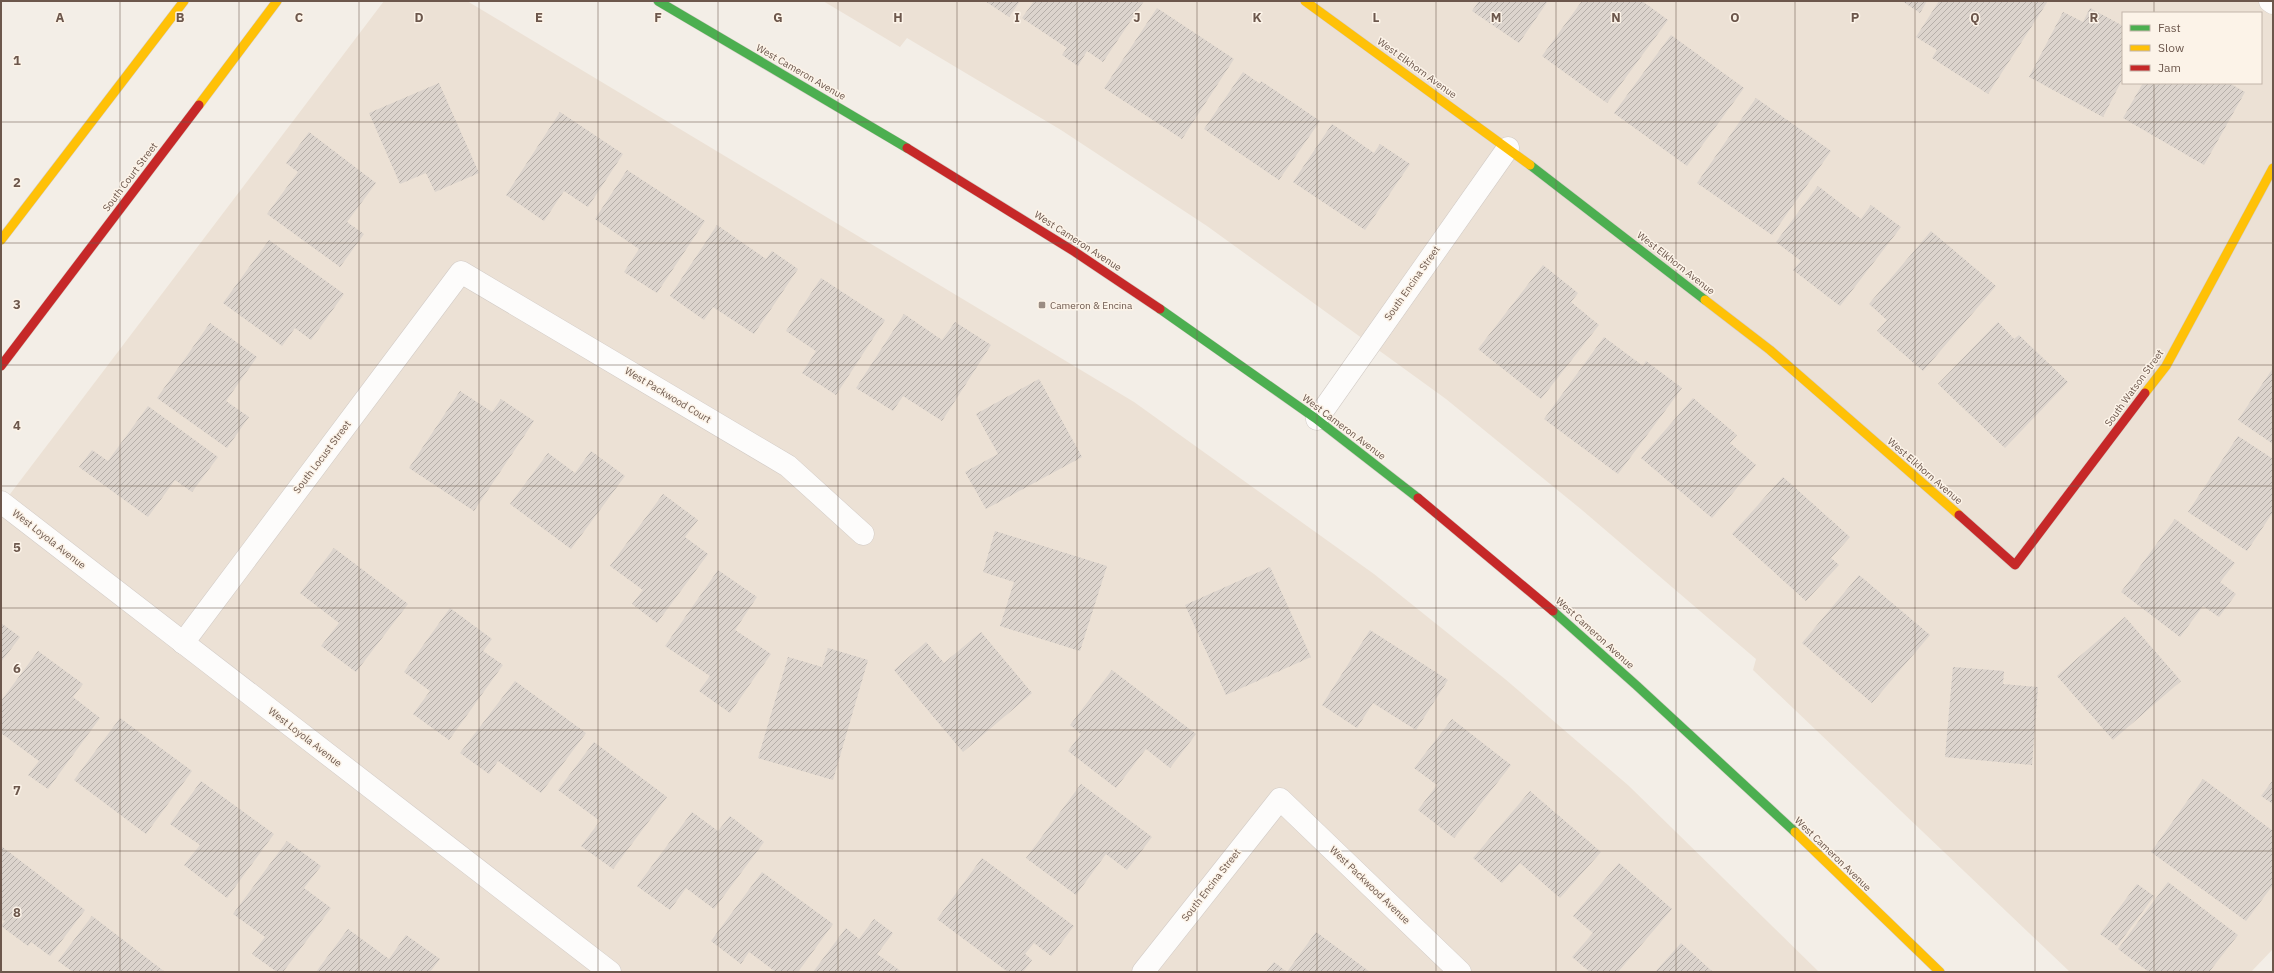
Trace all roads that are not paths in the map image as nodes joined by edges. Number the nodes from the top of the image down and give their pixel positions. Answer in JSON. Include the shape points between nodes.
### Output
{"nodes":[{"id":1,"x":184,"y":1,"type":"edge"},
{"id":2,"x":277,"y":1,"type":"edge"},
{"id":3,"x":658,"y":1,"type":"edge"},
{"id":4,"x":1305,"y":1,"type":"edge"},
{"id":5,"x":2270,"y":1,"type":"edge"},
{"id":6,"x":2273,"y":3,"type":"edge"},
{"id":7,"x":1508,"y":148,"type":"junction"},
{"id":8,"x":2273,"y":168,"type":"edge"},
{"id":9,"x":1,"y":240,"type":"edge"},
{"id":10,"x":461,"y":272,"type":"joint"},
{"id":11,"x":1,"y":366,"type":"edge"},
{"id":12,"x":1317,"y":419,"type":"junction"},
{"id":13,"x":1,"y":502,"type":"edge"},
{"id":14,"x":863,"y":534,"type":"dead end"},
{"id":15,"x":2015,"y":565,"type":"joint"},
{"id":16,"x":183,"y":643,"type":"junction"},
{"id":17,"x":1280,"y":798,"type":"joint"},
{"id":18,"x":610,"y":972,"type":"edge"},
{"id":19,"x":1143,"y":972,"type":"edge"},
{"id":20,"x":1460,"y":972,"type":"edge"},
{"id":21,"x":1940,"y":972,"type":"edge"}],
"edges":[{"from":1,"to":9,"type":"street"},
{"from":2,"to":11,"type":"street","name":"South Court Street"},
{"from":3,"to":12,"type":"street","name":"West Cameron Avenue","via":[[852,114],[1054,237],[1222,350]]},
{"from":4,"to":7,"type":"street","name":"West Elkhorn Avenue"},
{"from":5,"to":6,"type":"street"},
{"from":7,"to":12,"type":"street","name":"South Encina Street"},
{"from":7,"to":15,"type":"street","name":"West Elkhorn Avenue","via":[[1770,350]]},
{"from":8,"to":15,"type":"street","name":"South Watson Street","via":[[2166,366]]},
{"from":10,"to":14,"type":"street","name":"West Packwood Court","via":[[788,466]]},
{"from":10,"to":16,"type":"street","name":"South Locust Street"},
{"from":12,"to":21,"type":"street","name":"West Cameron Avenue","via":[[1390,475],[1555,611],[1785,823]]},
{"from":13,"to":16,"type":"street","name":"West Loyola Avenue"},
{"from":16,"to":18,"type":"street","name":"West Loyola Avenue"},
{"from":17,"to":19,"type":"street","name":"South Encina Street"},
{"from":17,"to":20,"type":"street","name":"West Packwood Avenue"}]}
